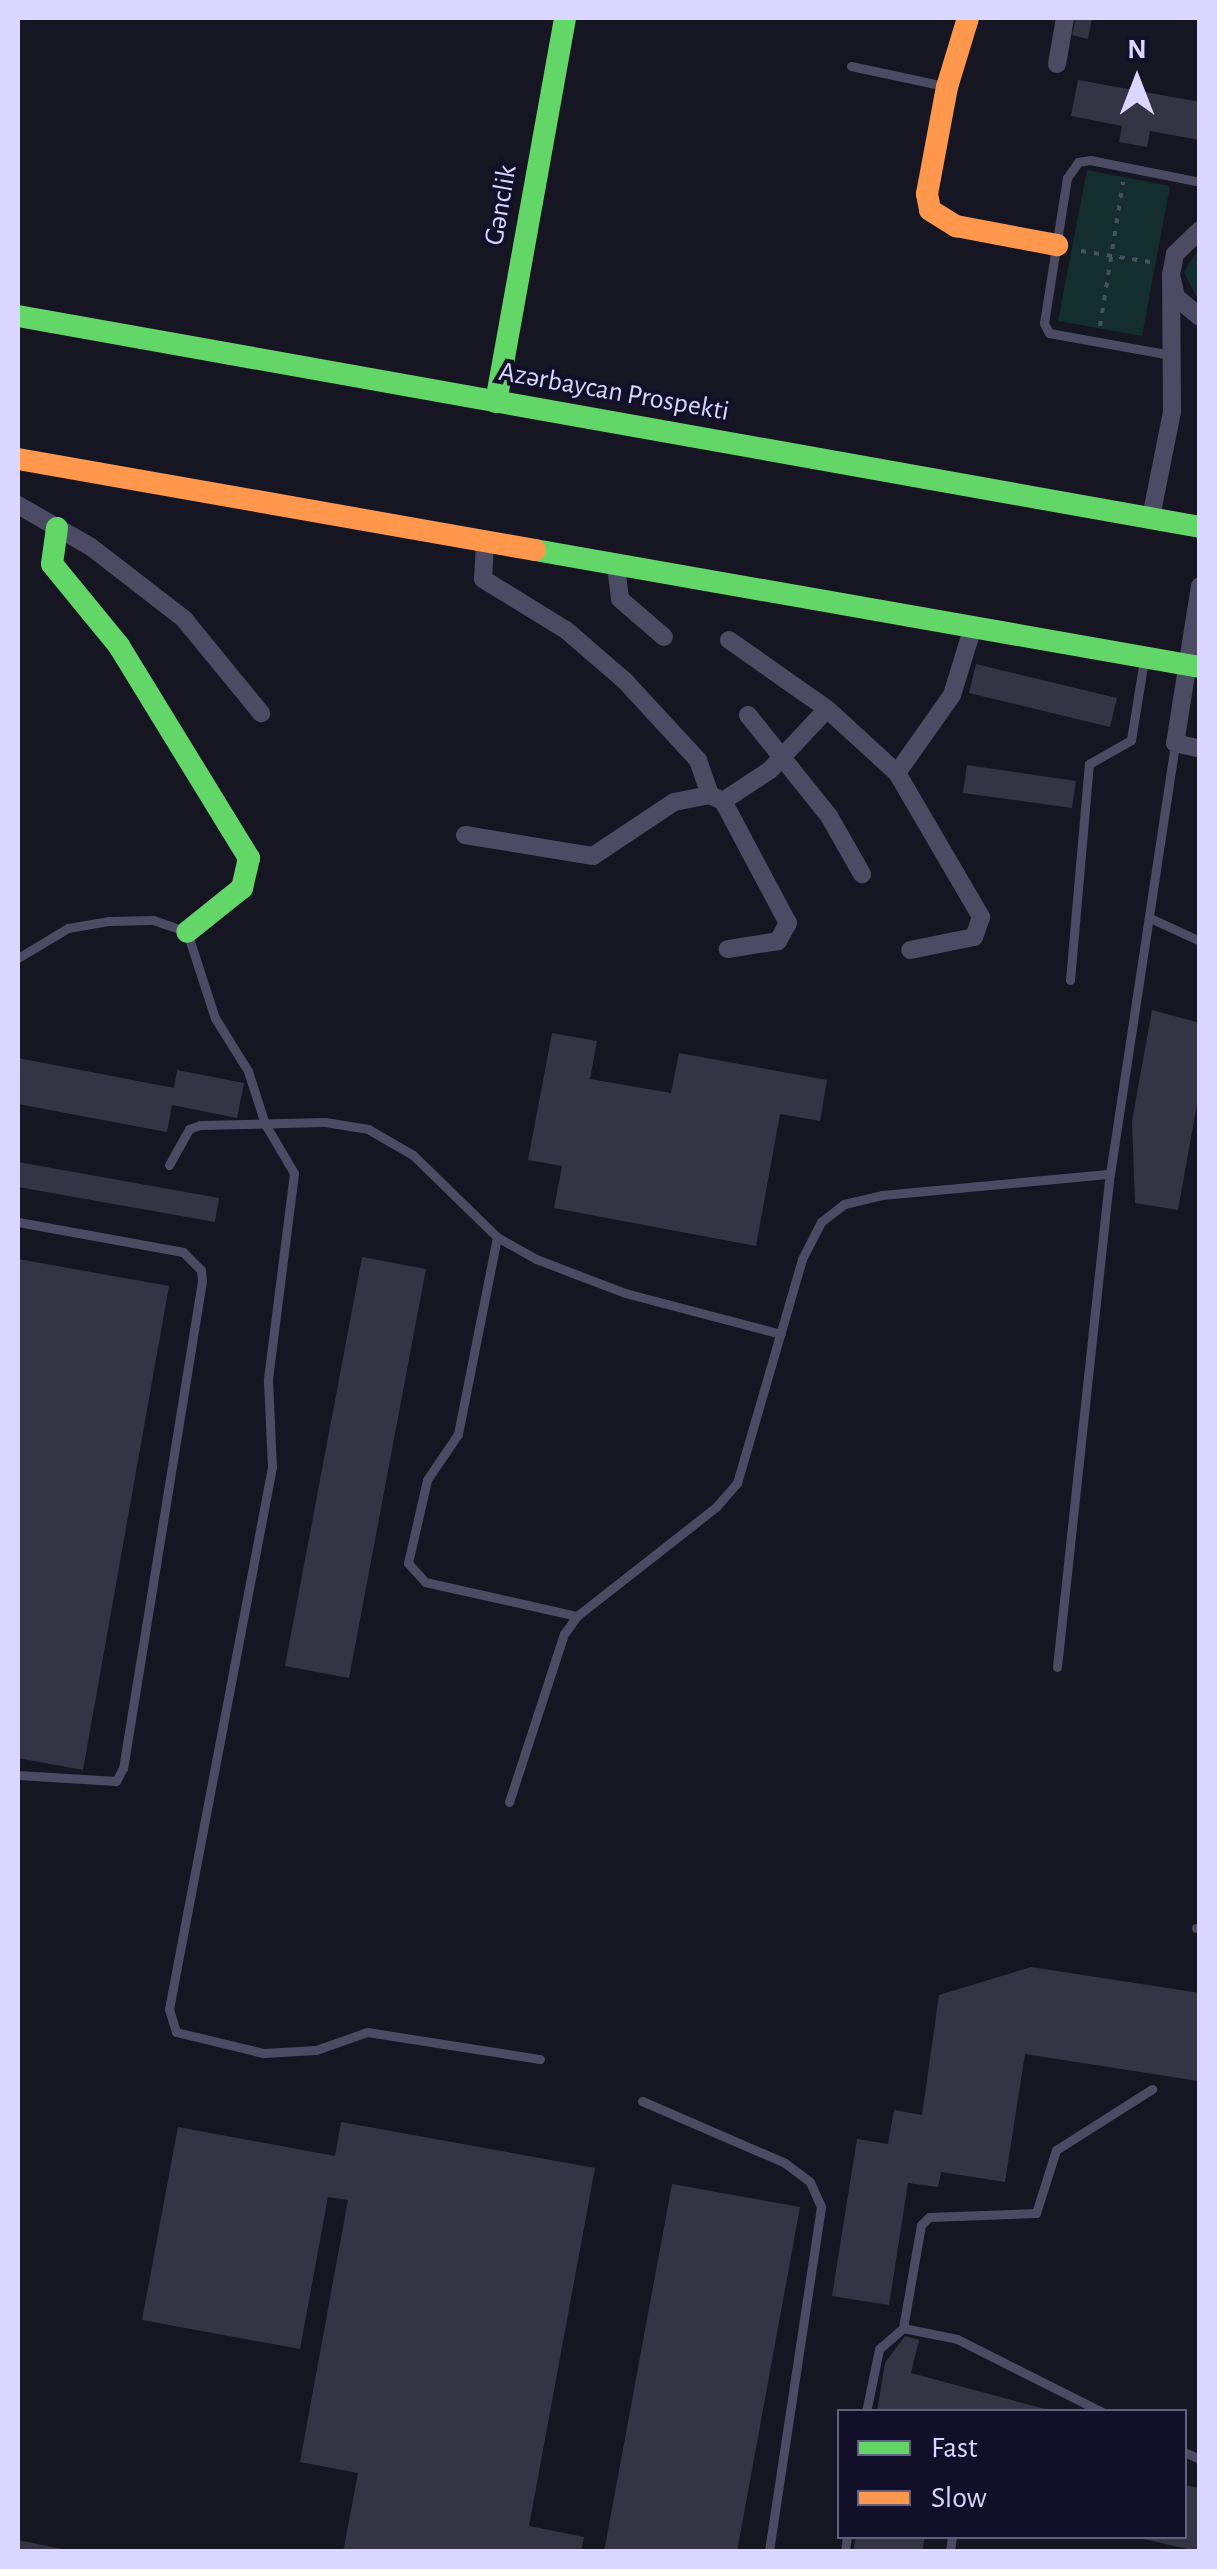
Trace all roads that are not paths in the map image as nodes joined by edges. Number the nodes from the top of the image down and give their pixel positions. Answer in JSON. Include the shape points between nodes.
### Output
{"nodes":[{"id":1,"x":565,"y":18,"type":"edge"},
{"id":2,"x":968,"y":18,"type":"edge"},
{"id":3,"x":1065,"y":18,"type":"edge"},
{"id":4,"x":1057,"y":64,"type":"dead end"},
{"id":5,"x":850,"y":66,"type":"dead end"},
{"id":6,"x":946,"y":87,"type":"junction"},
{"id":7,"x":1200,"y":182,"type":"edge"},
{"id":8,"x":1200,"y":215,"type":"edge"},
{"id":9,"x":1200,"y":230,"type":"edge"},
{"id":10,"x":1180,"y":245,"type":"junction"},
{"id":11,"x":1064,"y":247,"type":"junction"},
{"id":12,"x":1163,"y":270,"type":"junction"},
{"id":13,"x":18,"y":316,"type":"edge"},
{"id":14,"x":1200,"y":317,"type":"edge"},
{"id":15,"x":1172,"y":355,"type":"junction"},
{"id":16,"x":496,"y":402,"type":"junction"},
{"id":17,"x":18,"y":459,"type":"edge"},
{"id":18,"x":18,"y":504,"type":"edge"},
{"id":19,"x":1151,"y":517,"type":"junction"},
{"id":20,"x":1200,"y":526,"type":"edge"},
{"id":21,"x":57,"y":528,"type":"junction"},
{"id":22,"x":486,"y":542,"type":"junction"},
{"id":23,"x":616,"y":566,"type":"junction"},
{"id":24,"x":1200,"y":586,"type":"edge"},
{"id":25,"x":972,"y":630,"type":"junction"},
{"id":26,"x":664,"y":637,"type":"dead end"},
{"id":27,"x":729,"y":640,"type":"dead end"},
{"id":28,"x":1144,"y":657,"type":"junction"},
{"id":29,"x":1193,"y":666,"type":"edge"},
{"id":30,"x":827,"y":710,"type":"junction"},
{"id":31,"x":261,"y":713,"type":"dead end"},
{"id":32,"x":748,"y":716,"type":"dead end"},
{"id":33,"x":1176,"y":744,"type":"junction"},
{"id":34,"x":1200,"y":749,"type":"edge"},
{"id":35,"x":783,"y":756,"type":"junction"},
{"id":36,"x":897,"y":773,"type":"junction"},
{"id":37,"x":717,"y":798,"type":"junction"},
{"id":38,"x":465,"y":834,"type":"dead end"},
{"id":39,"x":862,"y":874,"type":"dead end"},
{"id":40,"x":1150,"y":918,"type":"junction"},
{"id":41,"x":187,"y":932,"type":"junction"},
{"id":42,"x":1200,"y":940,"type":"edge"},
{"id":43,"x":728,"y":950,"type":"dead end"},
{"id":44,"x":910,"y":950,"type":"dead end"},
{"id":45,"x":18,"y":958,"type":"edge"},
{"id":46,"x":1070,"y":980,"type":"dead end"},
{"id":47,"x":265,"y":1124,"type":"junction"},
{"id":48,"x":169,"y":1165,"type":"dead end"},
{"id":49,"x":1110,"y":1174,"type":"junction"},
{"id":50,"x":18,"y":1222,"type":"edge"},
{"id":51,"x":497,"y":1237,"type":"junction"},
{"id":52,"x":782,"y":1334,"type":"junction"},
{"id":53,"x":577,"y":1616,"type":"junction"},
{"id":54,"x":1057,"y":1668,"type":"dead end"},
{"id":55,"x":18,"y":1775,"type":"edge"},
{"id":56,"x":509,"y":1802,"type":"dead end"},
{"id":57,"x":540,"y":2059,"type":"dead end"},
{"id":58,"x":1152,"y":2089,"type":"dead end"},
{"id":59,"x":642,"y":2102,"type":"dead end"},
{"id":60,"x":903,"y":2328,"type":"junction"},
{"id":61,"x":867,"y":2409,"type":"edge"},
{"id":62,"x":1096,"y":2409,"type":"edge"},
{"id":63,"x":769,"y":2552,"type":"edge"}],
"edges":[{"from":1,"to":16,"type":"street","name":"Gənclik"},
{"from":2,"to":6,"type":"street"},
{"from":3,"to":4,"type":"street"},
{"from":5,"to":6,"type":"lane"},
{"from":6,"to":11,"type":"street","via":[[926,194],[930,210],[956,226]]},
{"from":7,"to":11,"type":"lane","via":[[1078,162],[1067,178]]},
{"from":8,"to":10,"type":"street"},
{"from":9,"to":10,"type":"street"},
{"from":10,"to":12,"type":"street"},
{"from":11,"to":15,"type":"lane","via":[[1044,323],[1049,333]]},
{"from":12,"to":14,"type":"street","via":[[1176,297]]},
{"from":12,"to":15,"type":"street"},
{"from":13,"to":16,"type":"street","name":"Azərbaycan Prospekti"},
{"from":15,"to":19,"type":"street","via":[[1172,412]]},
{"from":16,"to":19,"type":"street","name":"Azərbaycan Prospekti"},
{"from":17,"to":22,"type":"street"},
{"from":18,"to":21,"type":"street"},
{"from":19,"to":20,"type":"street","name":"Azərbaycan Prospekti"},
{"from":21,"to":31,"type":"street","via":[[184,619]]},
{"from":21,"to":41,"type":"street","via":[[52,564],[120,646],[249,858],[242,888]]},
{"from":22,"to":23,"type":"street"},
{"from":22,"to":37,"type":"street","via":[[483,579],[566,630],[647,702],[698,760]]},
{"from":23,"to":25,"type":"street"},
{"from":23,"to":26,"type":"street","via":[[620,599]]},
{"from":24,"to":29,"type":"street"},
{"from":25,"to":28,"type":"street"},
{"from":25,"to":36,"type":"street","via":[[952,694]]},
{"from":27,"to":30,"type":"street"},
{"from":28,"to":29,"type":"street"},
{"from":28,"to":46,"type":"lane","via":[[1131,740],[1089,764]]},
{"from":29,"to":33,"type":"street"},
{"from":30,"to":35,"type":"street"},
{"from":30,"to":36,"type":"street"},
{"from":32,"to":35,"type":"street"},
{"from":33,"to":34,"type":"street"},
{"from":33,"to":40,"type":"lane"},
{"from":35,"to":37,"type":"street"},
{"from":35,"to":39,"type":"street"},
{"from":36,"to":44,"type":"street","via":[[981,917],[974,937]]},
{"from":37,"to":38,"type":"street","via":[[674,802],[593,856]]},
{"from":37,"to":43,"type":"street","via":[[788,922],[778,940]]},
{"from":40,"to":42,"type":"lane"},
{"from":40,"to":49,"type":"lane"},
{"from":41,"to":45,"type":"lane","via":[[153,920],[68,928]]},
{"from":41,"to":47,"type":"lane","via":[[214,1018],[248,1071]]},
{"from":47,"to":48,"type":"lane","via":[[189,1129]]},
{"from":47,"to":51,"type":"lane","via":[[343,1123],[392,1140]]},
{"from":47,"to":57,"type":"lane","via":[[294,1173],[296,1190],[268,1380],[272,1467],[171,2020],[185,2037],[263,2053],[316,2050],[367,2032]]},
{"from":49,"to":52,"type":"lane","via":[[844,1204],[822,1222],[802,1259]]},
{"from":49,"to":54,"type":"lane"},
{"from":50,"to":55,"type":"lane","via":[[183,1252],[201,1270],[202,1281],[123,1768],[116,1781]]},
{"from":51,"to":52,"type":"lane","via":[[625,1294]]},
{"from":51,"to":53,"type":"lane","via":[[458,1434],[427,1480],[408,1563],[425,1582]]},
{"from":52,"to":53,"type":"lane","via":[[737,1483],[716,1507]]},
{"from":53,"to":56,"type":"lane","via":[[564,1634]]},
{"from":58,"to":60,"type":"lane","via":[[1056,2150],[1036,2213],[929,2217]]},
{"from":59,"to":63,"type":"lane","via":[[785,2163],[810,2182],[821,2207]]},
{"from":60,"to":61,"type":"lane","via":[[879,2348]]},
{"from":60,"to":62,"type":"lane","via":[[957,2338]]}]}
